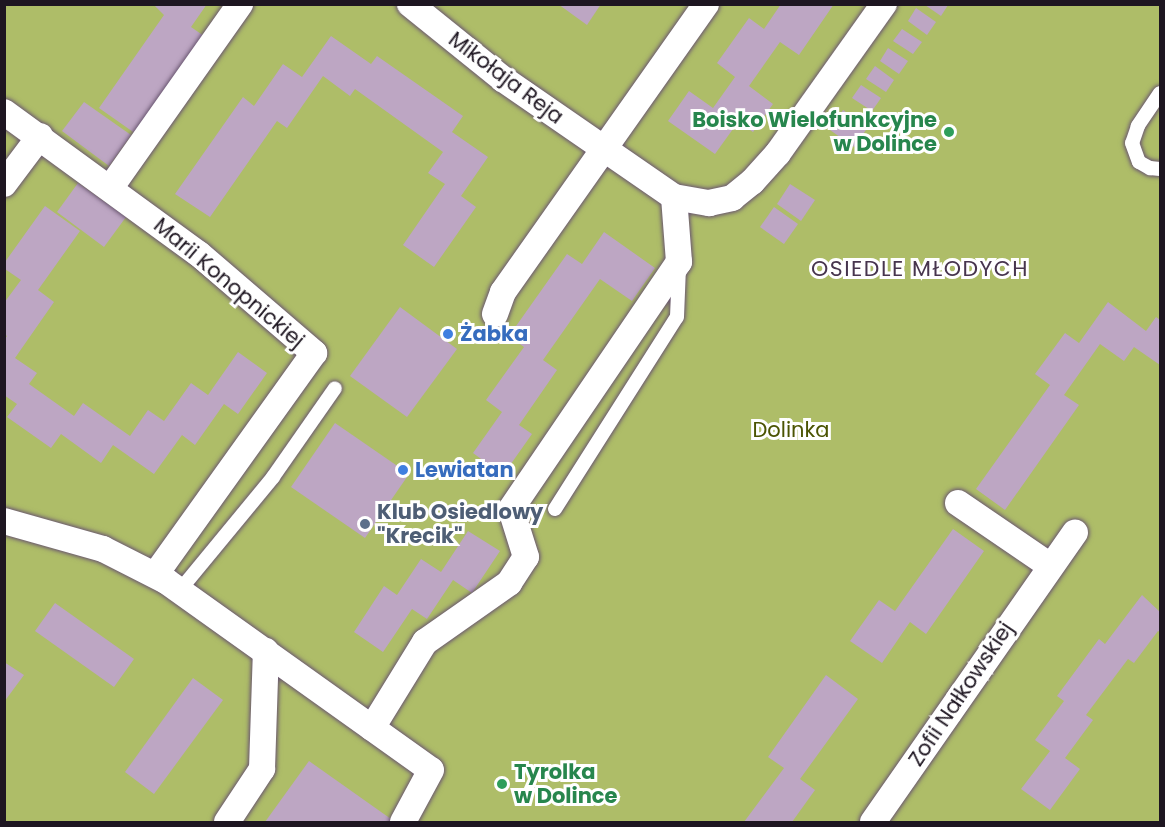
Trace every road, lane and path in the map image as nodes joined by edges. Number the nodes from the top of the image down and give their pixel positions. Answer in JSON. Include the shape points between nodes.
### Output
{"nodes":[{"id":1,"x":240,"y":4,"type":"edge"},
{"id":2,"x":410,"y":4,"type":"edge"},
{"id":3,"x":706,"y":4,"type":"edge"},
{"id":4,"x":884,"y":4,"type":"edge"},
{"id":5,"x":1161,"y":93,"type":"edge"},
{"id":6,"x":4,"y":112,"type":"edge"},
{"id":7,"x":40,"y":136,"type":"junction"},
{"id":8,"x":603,"y":149,"type":"junction"},
{"id":9,"x":1161,"y":169,"type":"edge"},
{"id":10,"x":4,"y":184,"type":"edge"},
{"id":11,"x":111,"y":187,"type":"junction"},
{"id":12,"x":674,"y":197,"type":"junction"},
{"id":13,"x":679,"y":262,"type":"junction"},
{"id":14,"x":495,"y":314,"type":"dead end"},
{"id":15,"x":335,"y":388,"type":"dead end"},
{"id":16,"x":958,"y":503,"type":"dead end"},
{"id":17,"x":555,"y":509,"type":"dead end"},
{"id":18,"x":5,"y":522,"type":"edge"},
{"id":19,"x":1075,"y":532,"type":"dead end"},
{"id":20,"x":1049,"y":565,"type":"junction"},
{"id":21,"x":155,"y":575,"type":"junction"},
{"id":22,"x":180,"y":590,"type":"junction"},
{"id":23,"x":266,"y":651,"type":"junction"},
{"id":24,"x":372,"y":728,"type":"junction"},
{"id":25,"x":227,"y":822,"type":"edge"},
{"id":26,"x":403,"y":822,"type":"edge"},
{"id":27,"x":873,"y":822,"type":"edge"}],
"edges":[{"from":1,"to":11,"type":"street"},
{"from":2,"to":8,"type":"street","name":"Mikołaja Reja","via":[[503,80]]},
{"from":3,"to":8,"type":"street"},
{"from":4,"to":12,"type":"street","name":"Mikołaja Reja","via":[[778,153],[752,182],[732,198],[709,203]]},
{"from":5,"to":9,"type":"lane","via":[[1138,126],[1132,143],[1139,162]]},
{"from":6,"to":7,"type":"street","name":"Marii Konopnickiej"},
{"from":7,"to":10,"type":"street"},
{"from":7,"to":11,"type":"street","name":"Marii Konopnickiej"},
{"from":8,"to":12,"type":"street","name":"Mikołaja Reja"},
{"from":8,"to":14,"type":"street","via":[[503,292]]},
{"from":11,"to":21,"type":"street","name":"Marii Konopnickiej","via":[[198,254],[314,353]]},
{"from":12,"to":13,"type":"street"},
{"from":13,"to":17,"type":"lane","via":[[677,317]]},
{"from":13,"to":24,"type":"street","via":[[511,509],[526,557],[509,583],[425,642]]},
{"from":15,"to":22,"type":"lane","via":[[273,477]]},
{"from":16,"to":20,"type":"street"},
{"from":18,"to":21,"type":"street","via":[[103,549]]},
{"from":19,"to":20,"type":"street","name":"Zofii Nałkowskiej"},
{"from":20,"to":27,"type":"street","name":"Zofii Nałkowskiej"},
{"from":21,"to":22,"type":"street"},
{"from":22,"to":23,"type":"street"},
{"from":23,"to":24,"type":"street"},
{"from":23,"to":25,"type":"street","via":[[262,769]]},
{"from":24,"to":26,"type":"street","via":[[431,770]]}]}
